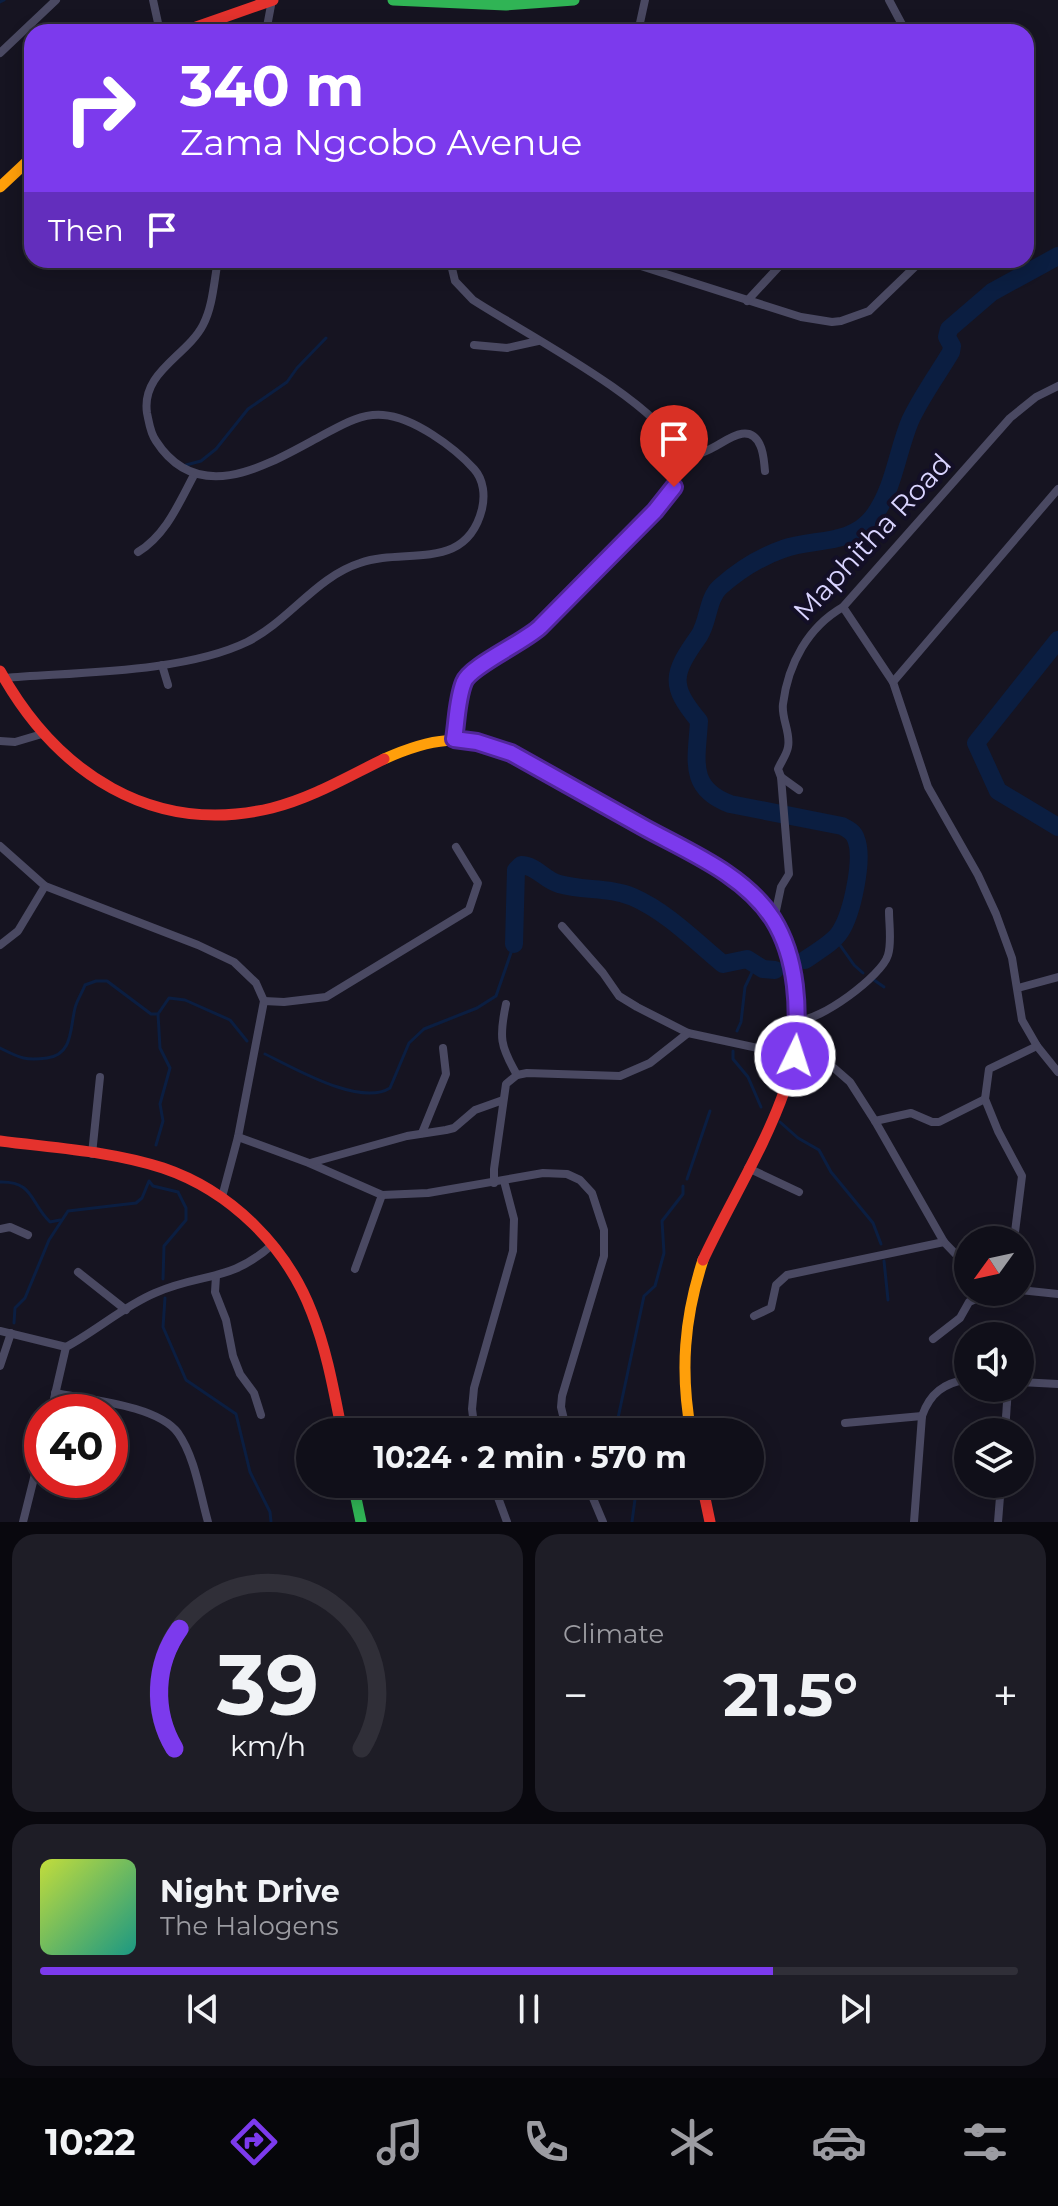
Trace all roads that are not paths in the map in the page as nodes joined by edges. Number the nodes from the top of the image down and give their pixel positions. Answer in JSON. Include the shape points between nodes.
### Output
{"nodes":[{"id":1,"x":56,"y":0,"type":"edge"},
{"id":2,"x":153,"y":0,"type":"edge"},
{"id":3,"x":273,"y":0,"type":"edge"},
{"id":4,"x":393,"y":0,"type":"edge"},
{"id":5,"x":574,"y":0,"type":"edge"},
{"id":6,"x":645,"y":0,"type":"edge"},
{"id":7,"x":889,"y":0,"type":"edge"},
{"id":8,"x":501,"y":3,"type":"edge"},
{"id":9,"x":31,"y":24,"type":"edge"},
{"id":10,"x":158,"y":24,"type":"edge"},
{"id":11,"x":205,"y":24,"type":"edge"},
{"id":12,"x":268,"y":24,"type":"edge"},
{"id":13,"x":640,"y":24,"type":"edge"},
{"id":14,"x":902,"y":24,"type":"edge"},
{"id":15,"x":24,"y":30,"type":"edge"},
{"id":16,"x":0,"y":53,"type":"edge"},
{"id":17,"x":24,"y":164,"type":"edge"},
{"id":18,"x":0,"y":187,"type":"edge"},
{"id":19,"x":216,"y":268,"type":"edge"},
{"id":20,"x":452,"y":268,"type":"edge"},
{"id":21,"x":646,"y":268,"type":"edge"},
{"id":22,"x":778,"y":268,"type":"edge"},
{"id":23,"x":914,"y":268,"type":"edge"},
{"id":24,"x":747,"y":301,"type":"junction"},
{"id":25,"x":538,"y":341,"type":"junction"},
{"id":26,"x":474,"y":345,"type":"dead end"},
{"id":27,"x":1058,"y":386,"type":"edge"},
{"id":28,"x":679,"y":461,"type":"junction"},
{"id":29,"x":765,"y":471,"type":"dead end"},
{"id":30,"x":194,"y":475,"type":"junction"},
{"id":31,"x":1058,"y":489,"type":"edge"},
{"id":32,"x":138,"y":552,"type":"dead end"},
{"id":33,"x":843,"y":607,"type":"junction"},
{"id":34,"x":162,"y":665,"type":"junction"},
{"id":35,"x":2,"y":674,"type":"edge"},
{"id":36,"x":893,"y":682,"type":"junction"},
{"id":37,"x":168,"y":685,"type":"dead end"},
{"id":38,"x":42,"y":734,"type":"junction"},
{"id":39,"x":454,"y":739,"type":"junction"},
{"id":40,"x":0,"y":741,"type":"edge"},
{"id":41,"x":781,"y":777,"type":"junction"},
{"id":42,"x":799,"y":790,"type":"dead end"},
{"id":43,"x":0,"y":846,"type":"edge"},
{"id":44,"x":456,"y":847,"type":"dead end"},
{"id":45,"x":45,"y":886,"type":"junction"},
{"id":46,"x":889,"y":911,"type":"dead end"},
{"id":47,"x":774,"y":920,"type":"junction"},
{"id":48,"x":562,"y":926,"type":"dead end"},
{"id":49,"x":0,"y":945,"type":"edge"},
{"id":50,"x":1058,"y":977,"type":"edge"},
{"id":51,"x":1018,"y":988,"type":"junction"},
{"id":52,"x":264,"y":1001,"type":"junction"},
{"id":53,"x":506,"y":1004,"type":"dead end"},
{"id":54,"x":798,"y":1020,"type":"junction"},
{"id":55,"x":688,"y":1033,"type":"junction"},
{"id":56,"x":1037,"y":1046,"type":"junction"},
{"id":57,"x":443,"y":1048,"type":"dead end"},
{"id":58,"x":795,"y":1056,"type":"junction"},
{"id":59,"x":1058,"y":1072,"type":"edge"},
{"id":60,"x":517,"y":1075,"type":"junction"},
{"id":61,"x":100,"y":1077,"type":"dead end"},
{"id":62,"x":985,"y":1099,"type":"junction"},
{"id":63,"x":503,"y":1100,"type":"junction"},
{"id":64,"x":875,"y":1121,"type":"junction"},
{"id":65,"x":422,"y":1133,"type":"junction"},
{"id":66,"x":238,"y":1137,"type":"junction"},
{"id":67,"x":0,"y":1141,"type":"edge"},
{"id":68,"x":92,"y":1154,"type":"junction"},
{"id":69,"x":309,"y":1163,"type":"junction"},
{"id":70,"x":748,"y":1168,"type":"junction"},
{"id":71,"x":499,"y":1182,"type":"junction"},
{"id":72,"x":799,"y":1192,"type":"dead end"},
{"id":73,"x":382,"y":1195,"type":"junction"},
{"id":74,"x":222,"y":1197,"type":"junction"},
{"id":75,"x":1015,"y":1226,"type":"edge"},
{"id":76,"x":0,"y":1229,"type":"edge"},
{"id":77,"x":28,"y":1235,"type":"dead end"},
{"id":78,"x":944,"y":1242,"type":"junction"},
{"id":79,"x":273,"y":1244,"type":"junction"},
{"id":80,"x":954,"y":1252,"type":"edge"},
{"id":81,"x":355,"y":1269,"type":"dead end"},
{"id":82,"x":78,"y":1272,"type":"dead end"},
{"id":83,"x":216,"y":1276,"type":"junction"},
{"id":84,"x":1034,"y":1291,"type":"edge"},
{"id":85,"x":1058,"y":1294,"type":"edge"},
{"id":86,"x":967,"y":1306,"type":"edge"},
{"id":87,"x":126,"y":1310,"type":"junction"},
{"id":88,"x":754,"y":1316,"type":"dead end"},
{"id":89,"x":0,"y":1331,"type":"edge"},
{"id":90,"x":11,"y":1333,"type":"junction"},
{"id":91,"x":933,"y":1339,"type":"dead end"},
{"id":92,"x":66,"y":1347,"type":"junction"},
{"id":93,"x":0,"y":1366,"type":"edge"},
{"id":94,"x":954,"y":1382,"type":"edge"},
{"id":95,"x":1034,"y":1383,"type":"edge"},
{"id":96,"x":1058,"y":1384,"type":"edge"},
{"id":97,"x":55,"y":1393,"type":"joint"},
{"id":98,"x":261,"y":1415,"type":"dead end"},
{"id":99,"x":922,"y":1416,"type":"junction"},
{"id":100,"x":339,"y":1418,"type":"edge"},
{"id":101,"x":473,"y":1418,"type":"edge"},
{"id":102,"x":564,"y":1418,"type":"edge"},
{"id":103,"x":689,"y":1418,"type":"edge"},
{"id":104,"x":845,"y":1423,"type":"dead end"},
{"id":105,"x":29,"y":1498,"type":"edge"},
{"id":106,"x":356,"y":1498,"type":"edge"},
{"id":107,"x":498,"y":1498,"type":"edge"},
{"id":108,"x":593,"y":1498,"type":"edge"},
{"id":109,"x":705,"y":1498,"type":"edge"},
{"id":110,"x":1000,"y":1498,"type":"edge"},
{"id":111,"x":23,"y":1522,"type":"edge"},
{"id":112,"x":208,"y":1522,"type":"edge"},
{"id":113,"x":361,"y":1522,"type":"edge"},
{"id":114,"x":507,"y":1522,"type":"edge"},
{"id":115,"x":603,"y":1522,"type":"edge"},
{"id":116,"x":710,"y":1522,"type":"edge"},
{"id":117,"x":914,"y":1522,"type":"edge"},
{"id":118,"x":998,"y":1522,"type":"edge"}],
"edges":[{"from":1,"to":9,"type":"street"},
{"from":2,"to":10,"type":"street"},
{"from":3,"to":11,"type":"street"},
{"from":3,"to":12,"type":"street"},
{"from":4,"to":8,"type":"street"},
{"from":5,"to":8,"type":"street"},
{"from":6,"to":13,"type":"street"},
{"from":7,"to":14,"type":"street"},
{"from":15,"to":16,"type":"street"},
{"from":17,"to":18,"type":"street"},
{"from":19,"to":30,"type":"street","via":[[202,326],[158,374],[147,396],[155,441]]},
{"from":20,"to":25,"type":"street","via":[[461,290]]},
{"from":21,"to":24,"type":"street"},
{"from":22,"to":24,"type":"street"},
{"from":23,"to":24,"type":"street","via":[[869,311],[841,321],[801,317]]},
{"from":25,"to":26,"type":"street","via":[[507,348]]},
{"from":25,"to":28,"type":"street","via":[[623,393],[665,430]]},
{"from":27,"to":33,"type":"street","name":"Maphitha Road","via":[[1010,418]]},
{"from":28,"to":29,"type":"street","via":[[731,436],[747,434],[761,447]]},
{"from":28,"to":39,"type":"street","via":[[674,487],[645,521],[527,639],[467,676]]},
{"from":30,"to":32,"type":"street","via":[[166,526]]},
{"from":30,"to":34,"type":"street","via":[[234,476],[349,421],[383,415],[405,419],[430,433],[475,470],[484,500],[480,518],[457,546],[442,553],[361,562],[332,576],[283,620],[244,643]]},
{"from":31,"to":36,"type":"street"},
{"from":33,"to":36,"type":"street"},
{"from":33,"to":41,"type":"street","name":"Maphitha Road","via":[[825,617],[810,635],[791,672],[782,706],[788,746],[778,769]]},
{"from":34,"to":35,"type":"street"},
{"from":34,"to":37,"type":"street"},
{"from":35,"to":38,"type":"street"},
{"from":36,"to":51,"type":"street","via":[[928,787],[996,914]]},
{"from":38,"to":39,"type":"street","via":[[76,767],[118,794],[174,812],[216,816],[286,803],[424,744]]},
{"from":38,"to":40,"type":"street"},
{"from":39,"to":47,"type":"street","via":[[511,753],[701,859],[756,897]]},
{"from":41,"to":42,"type":"street"},
{"from":41,"to":47,"type":"street","name":"Maphitha Road","via":[[789,874]]},
{"from":43,"to":45,"type":"street"},
{"from":44,"to":52,"type":"street","via":[[478,883],[469,910],[326,997]]},
{"from":45,"to":49,"type":"street","via":[[18,931]]},
{"from":45,"to":52,"type":"street","via":[[234,962],[256,983]]},
{"from":46,"to":54,"type":"street","via":[[889,953],[882,966],[834,1005]]},
{"from":47,"to":54,"type":"street","via":[[793,974]]},
{"from":48,"to":55,"type":"street","via":[[619,996]]},
{"from":50,"to":51,"type":"street"},
{"from":51,"to":56,"type":"street","via":[[1022,1020]]},
{"from":52,"to":66,"type":"street"},
{"from":53,"to":60,"type":"street","via":[[501,1044]]},
{"from":54,"to":58,"type":"street"},
{"from":55,"to":58,"type":"street"},
{"from":55,"to":60,"type":"street","via":[[650,1063],[620,1076]]},
{"from":56,"to":59,"type":"street"},
{"from":56,"to":62,"type":"street","via":[[989,1069]]},
{"from":57,"to":65,"type":"street","via":[[446,1074]]},
{"from":58,"to":64,"type":"street","via":[[834,1068],[850,1082]]},
{"from":58,"to":70,"type":"street","via":[[783,1097]]},
{"from":60,"to":63,"type":"street","via":[[506,1084]]},
{"from":61,"to":68,"type":"street"},
{"from":62,"to":64,"type":"street","via":[[939,1122],[911,1113]]},
{"from":62,"to":75,"type":"street","via":[[1021,1170]]},
{"from":63,"to":65,"type":"street","via":[[475,1110],[454,1128]]},
{"from":63,"to":71,"type":"street","via":[[494,1169]]},
{"from":64,"to":78,"type":"street"},
{"from":65,"to":69,"type":"street"},
{"from":66,"to":69,"type":"street"},
{"from":66,"to":74,"type":"street"},
{"from":67,"to":68,"type":"street"},
{"from":68,"to":74,"type":"street","via":[[155,1166]]},
{"from":69,"to":73,"type":"street"},
{"from":70,"to":72,"type":"street"},
{"from":70,"to":103,"type":"street","via":[[703,1259],[686,1320],[682,1377]]},
{"from":71,"to":73,"type":"street"},
{"from":71,"to":101,"type":"street","via":[[514,1219],[513,1251],[474,1388]]},
{"from":71,"to":102,"type":"street","via":[[567,1174],[592,1193],[600,1210],[604,1256],[562,1396]]},
{"from":73,"to":81,"type":"street"},
{"from":74,"to":79,"type":"street"},
{"from":76,"to":77,"type":"street","via":[[10,1227]]},
{"from":78,"to":80,"type":"street"},
{"from":78,"to":88,"type":"street","via":[[787,1275],[776,1285],[771,1308]]},
{"from":79,"to":83,"type":"street","via":[[246,1266]]},
{"from":79,"to":100,"type":"street","via":[[292,1269],[316,1322]]},
{"from":82,"to":87,"type":"street"},
{"from":83,"to":87,"type":"street","via":[[154,1293]]},
{"from":83,"to":98,"type":"street","via":[[215,1292],[233,1356]]},
{"from":84,"to":85,"type":"street"},
{"from":86,"to":91,"type":"street"},
{"from":87,"to":92,"type":"street"},
{"from":89,"to":90,"type":"street"},
{"from":90,"to":92,"type":"street"},
{"from":90,"to":93,"type":"street"},
{"from":92,"to":97,"type":"street"},
{"from":94,"to":99,"type":"street","via":[[936,1391]]},
{"from":95,"to":96,"type":"street"},
{"from":97,"to":112,"type":"street","via":[[143,1411],[173,1427],[187,1452]]},
{"from":99,"to":104,"type":"street"},
{"from":99,"to":117,"type":"street"},
{"from":105,"to":111,"type":"street"},
{"from":106,"to":113,"type":"street"},
{"from":107,"to":114,"type":"street"},
{"from":108,"to":115,"type":"street"},
{"from":109,"to":116,"type":"street"},
{"from":110,"to":118,"type":"street"}]}
